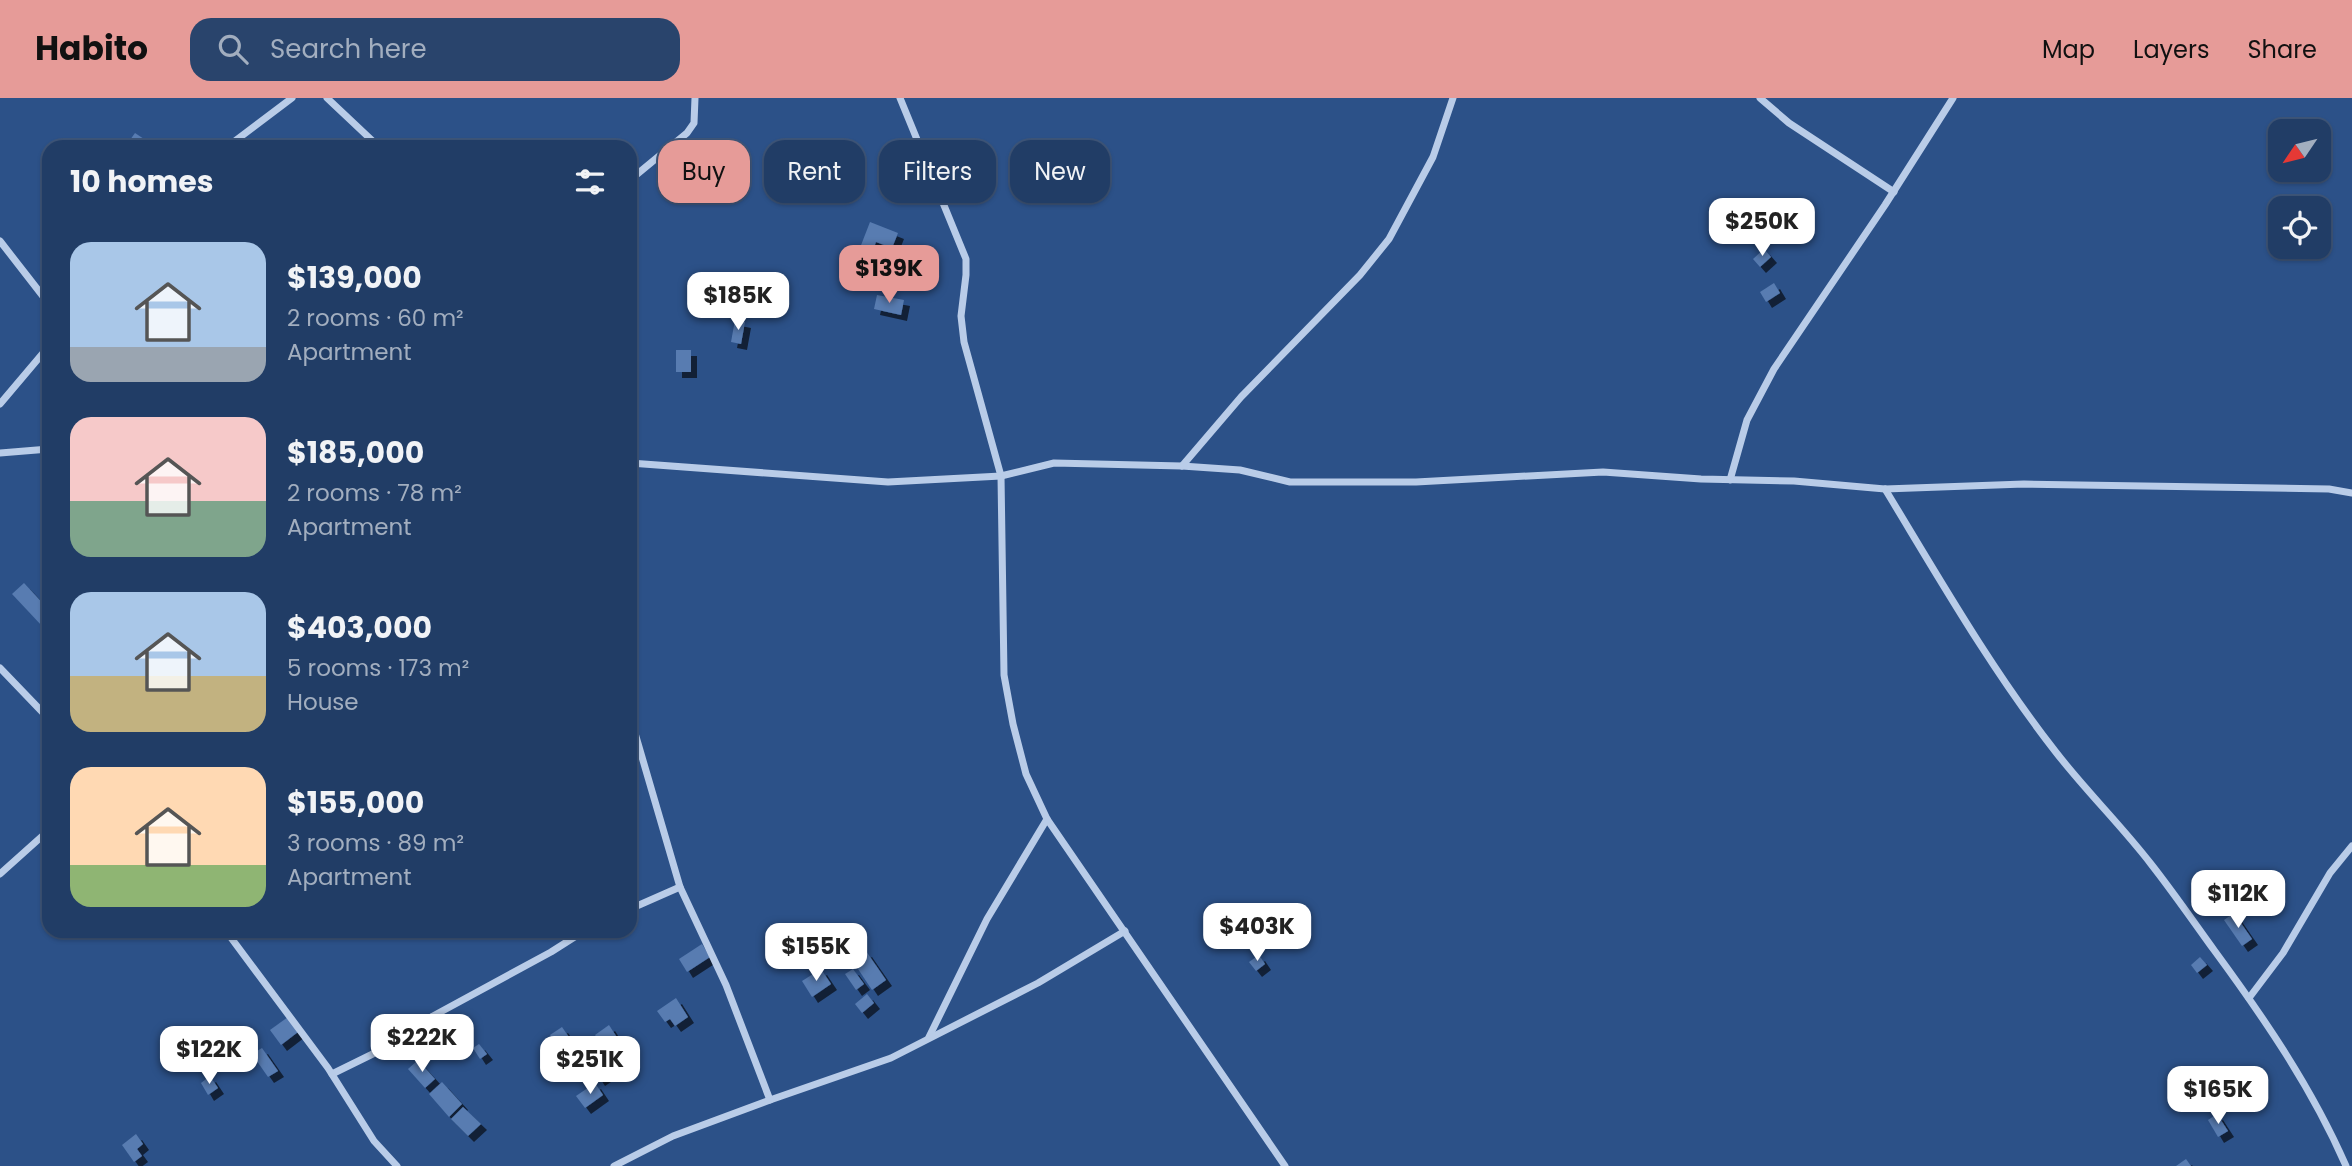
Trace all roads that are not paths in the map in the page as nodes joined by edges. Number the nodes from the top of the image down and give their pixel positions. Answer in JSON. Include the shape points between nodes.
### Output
{"nodes":[{"id":1,"x":292,"y":98,"type":"edge"},
{"id":2,"x":327,"y":98,"type":"edge"},
{"id":3,"x":695,"y":98,"type":"edge"},
{"id":4,"x":900,"y":98,"type":"edge"},
{"id":5,"x":1453,"y":98,"type":"edge"},
{"id":6,"x":1760,"y":98,"type":"edge"},
{"id":7,"x":1953,"y":98,"type":"edge"},
{"id":8,"x":236,"y":140,"type":"edge"},
{"id":9,"x":372,"y":140,"type":"edge"},
{"id":10,"x":637,"y":174,"type":"edge"},
{"id":11,"x":1894,"y":192,"type":"junction"},
{"id":12,"x":0,"y":241,"type":"edge"},
{"id":13,"x":42,"y":295,"type":"edge"},
{"id":14,"x":42,"y":354,"type":"edge"},
{"id":15,"x":0,"y":404,"type":"edge"},
{"id":16,"x":42,"y":450,"type":"edge"},
{"id":17,"x":0,"y":453,"type":"edge"},
{"id":18,"x":637,"y":464,"type":"edge"},
{"id":19,"x":1182,"y":466,"type":"junction"},
{"id":20,"x":1001,"y":476,"type":"junction"},
{"id":21,"x":1730,"y":480,"type":"junction"},
{"id":22,"x":1885,"y":489,"type":"junction"},
{"id":23,"x":2352,"y":493,"type":"edge"},
{"id":24,"x":0,"y":668,"type":"edge"},
{"id":25,"x":42,"y":712,"type":"edge"},
{"id":26,"x":637,"y":740,"type":"edge"},
{"id":27,"x":1047,"y":819,"type":"junction"},
{"id":28,"x":42,"y":836,"type":"edge"},
{"id":29,"x":2352,"y":846,"type":"edge"},
{"id":30,"x":0,"y":874,"type":"edge"},
{"id":31,"x":680,"y":887,"type":"junction"},
{"id":32,"x":637,"y":906,"type":"edge"},
{"id":33,"x":1125,"y":931,"type":"junction"},
{"id":34,"x":231,"y":938,"type":"edge"},
{"id":35,"x":573,"y":938,"type":"edge"},
{"id":36,"x":2249,"y":998,"type":"junction"},
{"id":37,"x":928,"y":1038,"type":"junction"},
{"id":38,"x":331,"y":1074,"type":"junction"},
{"id":39,"x":770,"y":1100,"type":"junction"},
{"id":40,"x":397,"y":1166,"type":"edge"},
{"id":41,"x":614,"y":1166,"type":"edge"},
{"id":42,"x":1285,"y":1166,"type":"edge"},
{"id":43,"x":2346,"y":1166,"type":"edge"}],
"edges":[{"from":1,"to":8,"type":"street"},
{"from":2,"to":9,"type":"street"},
{"from":3,"to":10,"type":"street","via":[[694,123],[687,133]]},
{"from":4,"to":20,"type":"street","via":[[966,259],[961,316],[964,342]]},
{"from":5,"to":19,"type":"street","via":[[1433,157],[1389,239]]},
{"from":6,"to":11,"type":"street","via":[[1789,123]]},
{"from":7,"to":11,"type":"street"},
{"from":11,"to":21,"type":"street","via":[[1774,369],[1747,420]]},
{"from":12,"to":13,"type":"street"},
{"from":14,"to":15,"type":"street"},
{"from":16,"to":17,"type":"street"},
{"from":18,"to":20,"type":"street","via":[[888,482]]},
{"from":19,"to":20,"type":"street","via":[[1054,463]]},
{"from":19,"to":21,"type":"street","via":[[1240,470],[1290,482],[1416,482],[1603,472]]},
{"from":20,"to":27,"type":"street","via":[[1004,675],[1026,774]]},
{"from":21,"to":22,"type":"street"},
{"from":22,"to":23,"type":"street","via":[[2024,484]]},
{"from":22,"to":36,"type":"street","via":[[2022,707],[2151,864]]},
{"from":24,"to":25,"type":"street"},
{"from":26,"to":31,"type":"street"},
{"from":27,"to":33,"type":"street"},
{"from":27,"to":37,"type":"street","via":[[987,919]]},
{"from":28,"to":30,"type":"street"},
{"from":29,"to":36,"type":"street"},
{"from":31,"to":32,"type":"street"},
{"from":31,"to":39,"type":"street","via":[[726,985]]},
{"from":33,"to":37,"type":"street","via":[[1038,983]]},
{"from":33,"to":42,"type":"street"},
{"from":34,"to":38,"type":"street"},
{"from":35,"to":38,"type":"street","via":[[433,1016],[391,1045]]},
{"from":36,"to":43,"type":"street","via":[[2289,1057]]},
{"from":37,"to":39,"type":"street","via":[[891,1058]]},
{"from":38,"to":40,"type":"street","via":[[374,1141]]},
{"from":39,"to":41,"type":"street","via":[[673,1136]]}]}
